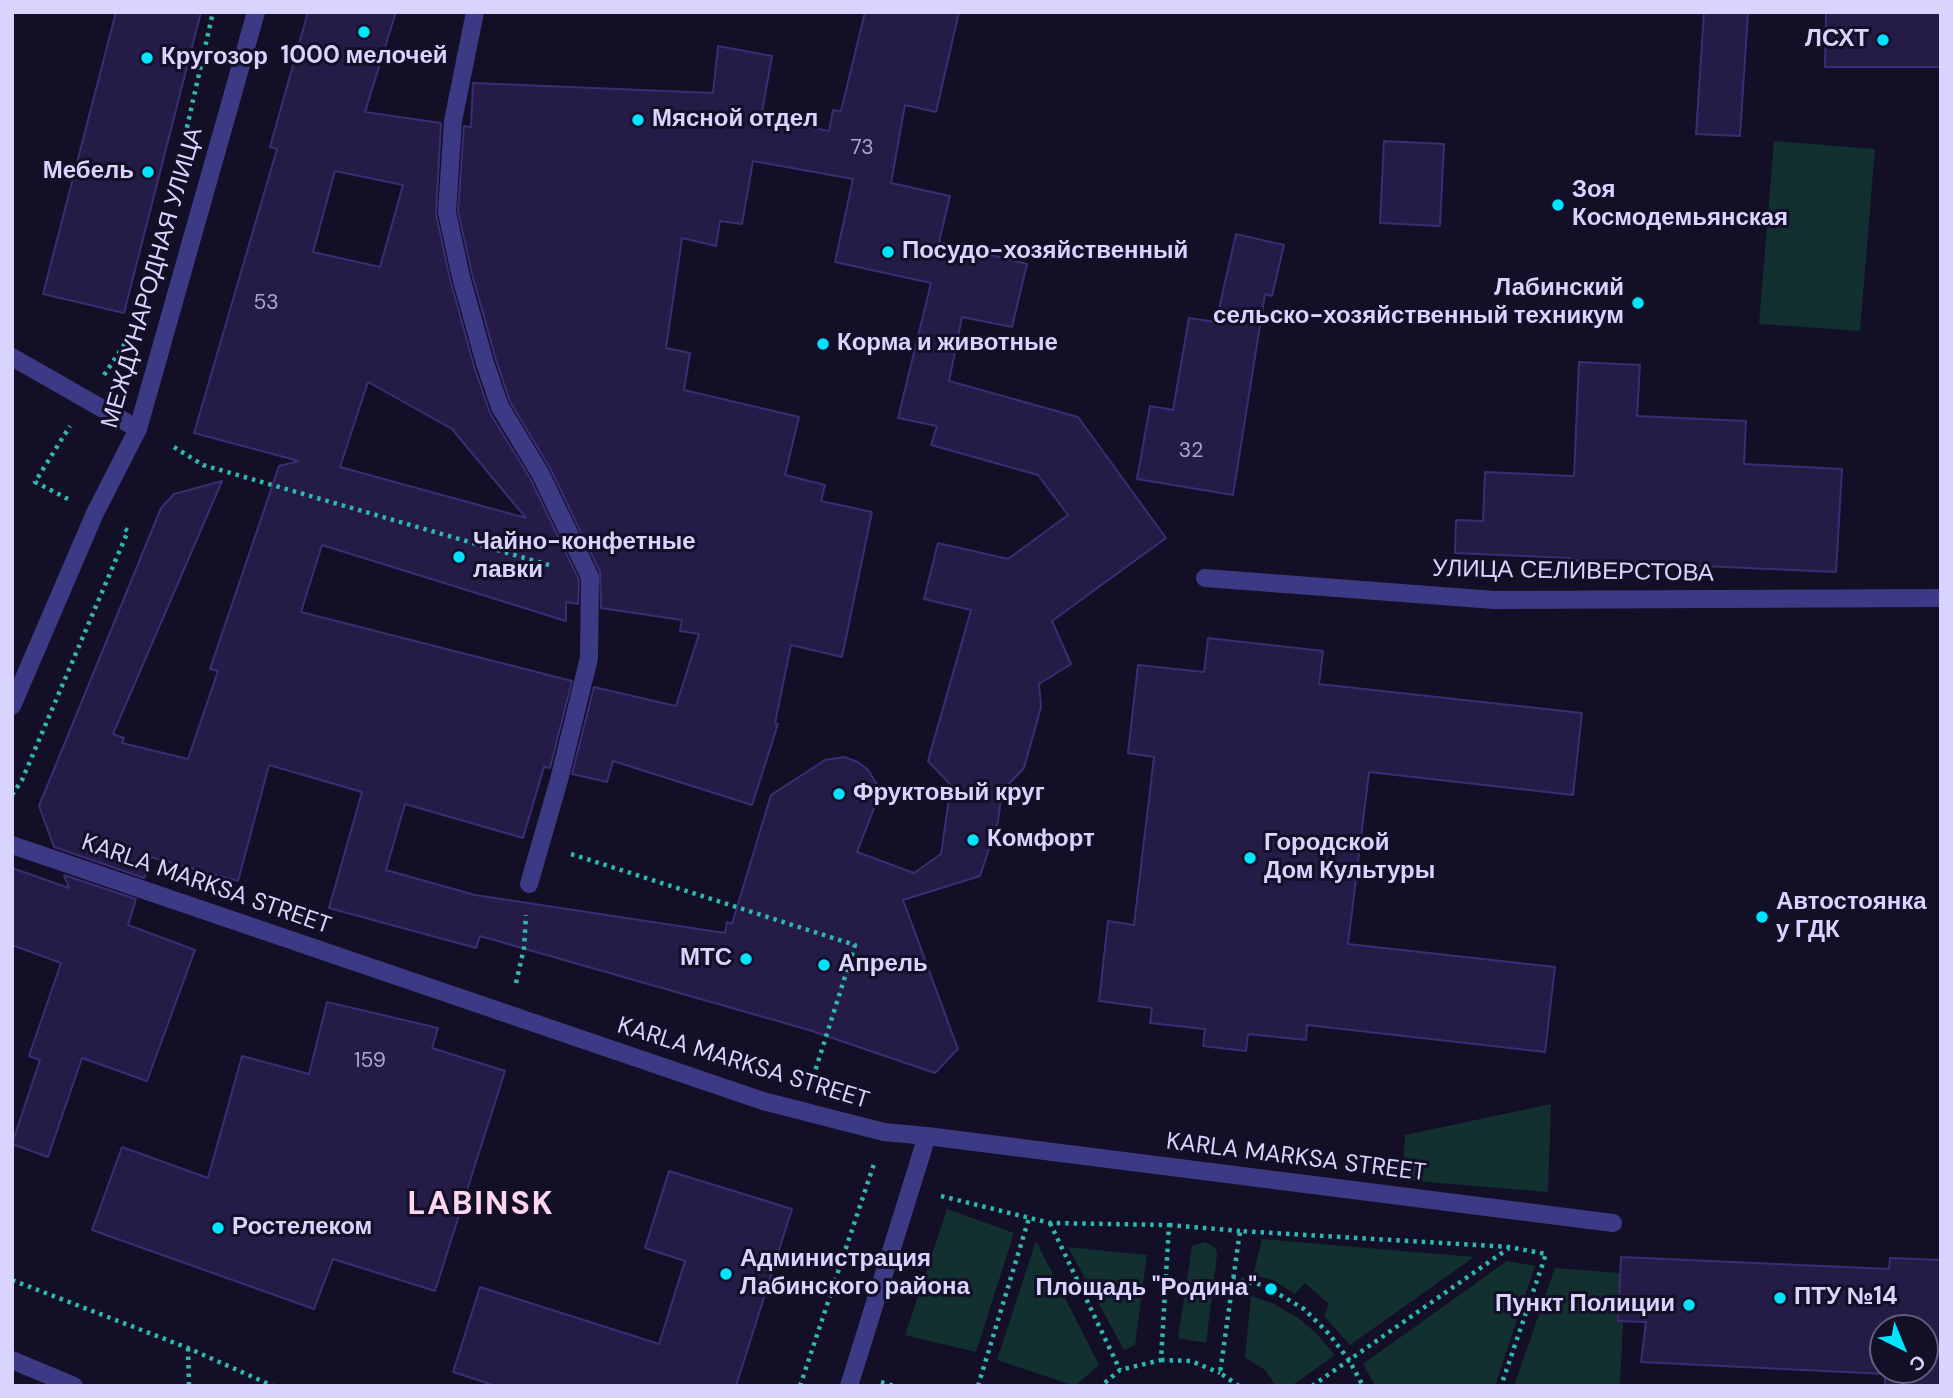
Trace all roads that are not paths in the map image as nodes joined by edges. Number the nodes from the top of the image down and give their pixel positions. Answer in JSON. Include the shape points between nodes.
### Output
{"nodes":[{"id":1,"x":256,"y":12,"type":"edge"},
{"id":2,"x":475,"y":12,"type":"edge"},
{"id":3,"x":12,"y":357,"type":"edge"},
{"id":4,"x":138,"y":429,"type":"junction"},
{"id":5,"x":1205,"y":578,"type":"dead end"},
{"id":6,"x":1941,"y":598,"type":"edge"},
{"id":7,"x":12,"y":706,"type":"edge"},
{"id":8,"x":12,"y":845,"type":"edge"},
{"id":9,"x":529,"y":884,"type":"road end"},
{"id":10,"x":927,"y":1136,"type":"junction"},
{"id":11,"x":1613,"y":1223,"type":"dead end"},
{"id":12,"x":12,"y":1360,"type":"edge"},
{"id":13,"x":74,"y":1386,"type":"edge"},
{"id":14,"x":849,"y":1386,"type":"edge"}],
"edges":[{"from":1,"to":4,"type":"street","name":"МЕЖДУНАРОДНАЯ УЛИЦА"},
{"from":2,"to":9,"type":"street","via":[[453,121],[447,212],[464,289],[500,407],[540,473],[590,577],[589,658]]},
{"from":3,"to":4,"type":"street"},
{"from":4,"to":7,"type":"street","name":"МЕЖДУНАРОДНАЯ УЛИЦА","via":[[95,513]]},
{"from":5,"to":6,"type":"street","name":"УЛИЦА СЕЛИВЕРСТОВА","via":[[1494,600]]},
{"from":8,"to":10,"type":"street","name":"KARLA MARKSA STREET","via":[[751,1097],[884,1132]]},
{"from":10,"to":11,"type":"street","name":"KARLA MARKSA STREET"},
{"from":10,"to":14,"type":"street"},
{"from":12,"to":13,"type":"street"}]}
